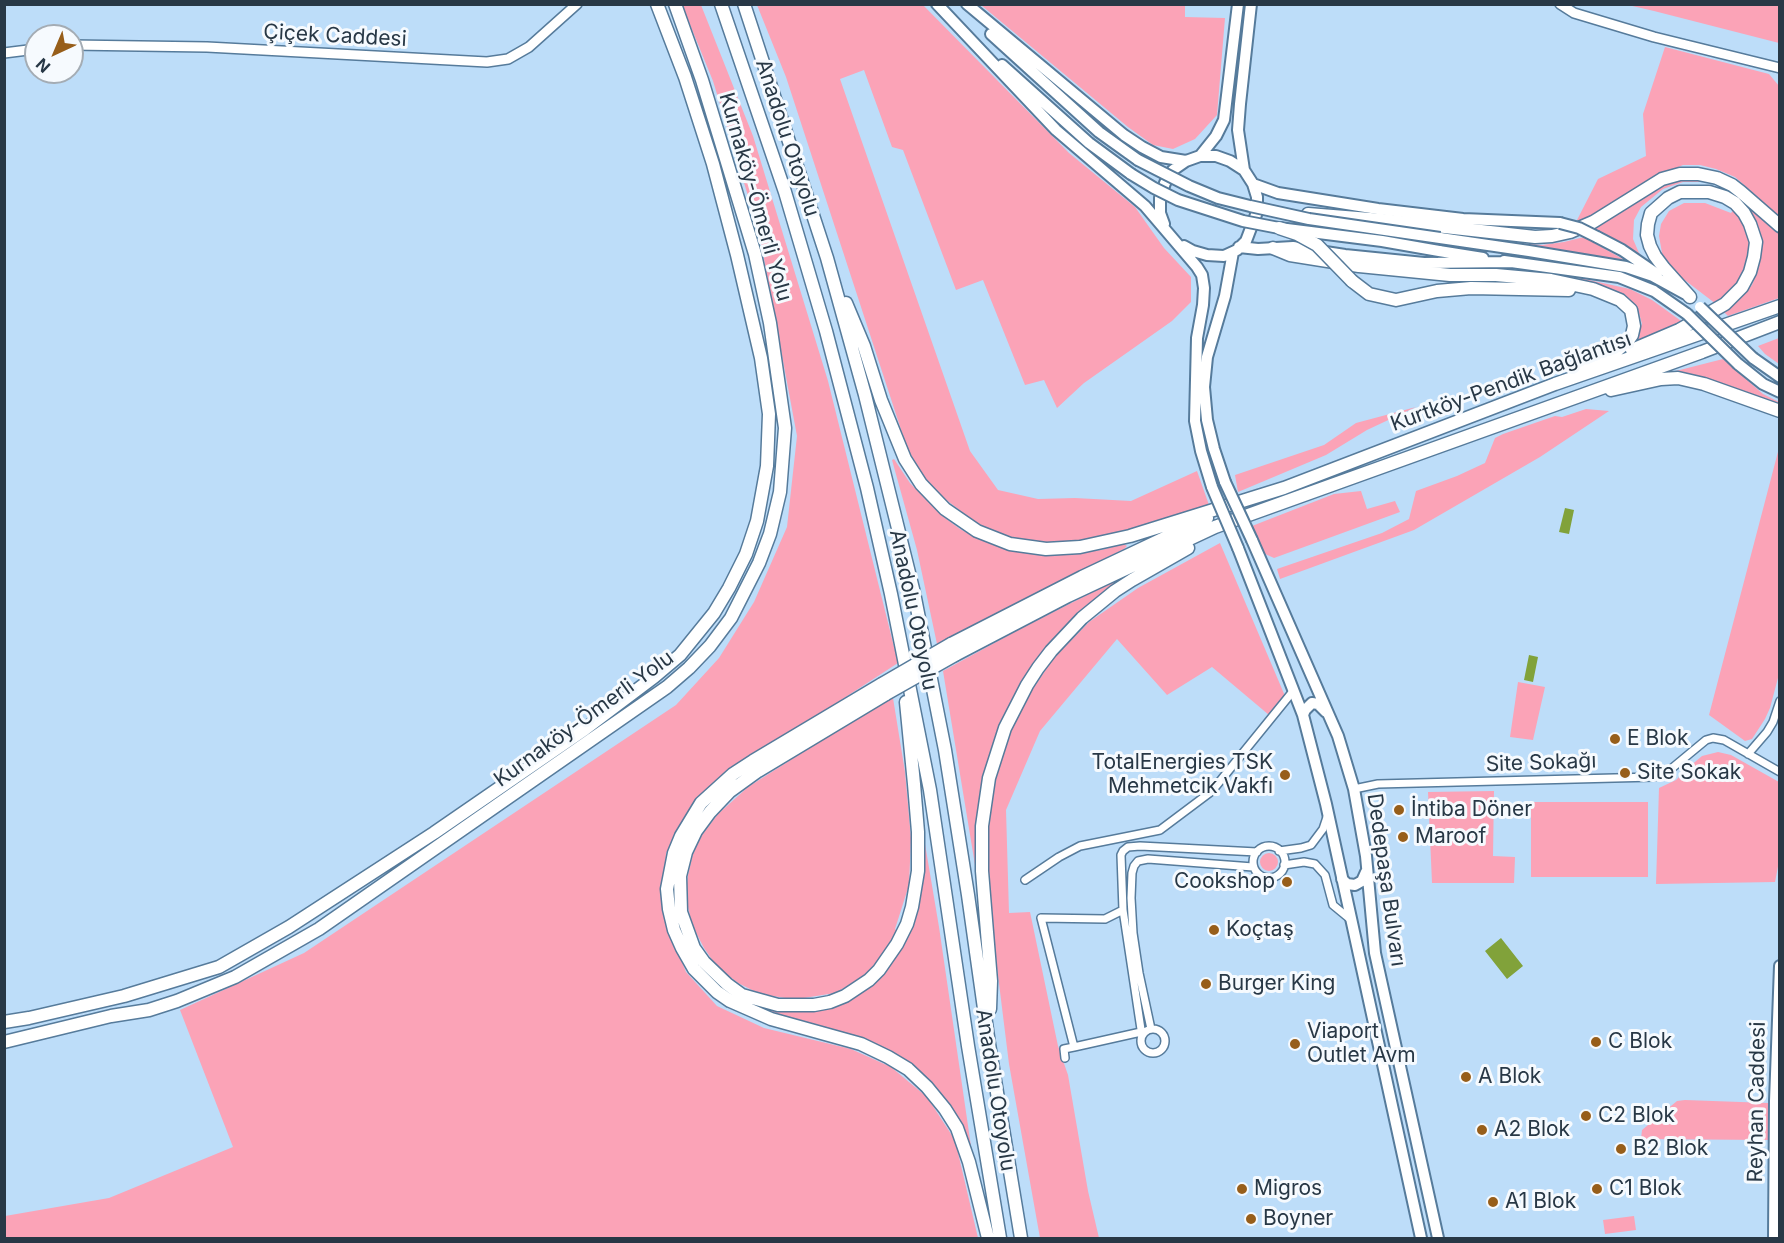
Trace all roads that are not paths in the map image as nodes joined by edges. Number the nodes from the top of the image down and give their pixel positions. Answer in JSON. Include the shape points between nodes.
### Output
{"nodes":[{"id":1,"x":577,"y":4,"type":"edge"},
{"id":2,"x":657,"y":4,"type":"edge"},
{"id":3,"x":675,"y":4,"type":"edge"},
{"id":4,"x":721,"y":4,"type":"edge"},
{"id":5,"x":744,"y":4,"type":"edge"},
{"id":6,"x":960,"y":4,"type":"edge"},
{"id":7,"x":966,"y":4,"type":"edge"},
{"id":8,"x":1238,"y":4,"type":"edge"},
{"id":9,"x":1251,"y":4,"type":"edge"},
{"id":10,"x":1560,"y":4,"type":"edge"},
{"id":11,"x":939,"y":6,"type":"edge"},
{"id":12,"x":84,"y":45,"type":"edge"},
{"id":13,"x":24,"y":50,"type":"edge"},
{"id":14,"x":4,"y":53,"type":"edge"},
{"id":15,"x":1779,"y":68,"type":"edge"},
{"id":16,"x":1200,"y":156,"type":"junction"},
{"id":17,"x":1186,"y":161,"type":"junction"},
{"id":18,"x":1244,"y":170,"type":"junction"},
{"id":19,"x":1253,"y":184,"type":"junction"},
{"id":20,"x":1275,"y":211,"type":"joint"},
{"id":21,"x":1779,"y":226,"type":"edge"},
{"id":22,"x":1165,"y":228,"type":"junction"},
{"id":23,"x":1279,"y":228,"type":"junction"},
{"id":24,"x":1441,"y":233,"type":"junction"},
{"id":25,"x":1175,"y":240,"type":"junction"},
{"id":26,"x":1274,"y":248,"type":"junction"},
{"id":27,"x":1236,"y":249,"type":"junction"},
{"id":28,"x":827,"y":258,"type":"junction"},
{"id":29,"x":1510,"y":262,"type":"junction"},
{"id":30,"x":1690,"y":297,"type":"junction"},
{"id":31,"x":1779,"y":306,"type":"edge"},
{"id":32,"x":1631,"y":310,"type":"junction"},
{"id":33,"x":1779,"y":322,"type":"edge"},
{"id":34,"x":1603,"y":368,"type":"junction"},
{"id":35,"x":1779,"y":377,"type":"edge"},
{"id":36,"x":1555,"y":384,"type":"junction"},
{"id":37,"x":1779,"y":392,"type":"edge"},
{"id":38,"x":1733,"y":394,"type":"junction"},
{"id":39,"x":1574,"y":397,"type":"junction"},
{"id":40,"x":1779,"y":411,"type":"edge"},
{"id":41,"x":1779,"y":416,"type":"edge"},
{"id":42,"x":1257,"y":496,"type":"junction"},
{"id":43,"x":1267,"y":510,"type":"junction"},
{"id":44,"x":902,"y":647,"type":"junction"},
{"id":45,"x":953,"y":650,"type":"junction"},
{"id":46,"x":884,"y":689,"type":"junction"},
{"id":47,"x":1294,"y":690,"type":"junction"},
{"id":48,"x":1779,"y":701,"type":"edge"},
{"id":49,"x":1328,"y":714,"type":"junction"},
{"id":50,"x":1303,"y":715,"type":"junction"},
{"id":51,"x":1748,"y":754,"type":"junction"},
{"id":52,"x":1779,"y":772,"type":"edge"},
{"id":53,"x":1354,"y":789,"type":"junction"},
{"id":54,"x":1328,"y":814,"type":"junction"},
{"id":55,"x":1131,"y":847,"type":"junction"},
{"id":56,"x":1280,"y":851,"type":"junction"},
{"id":57,"x":1257,"y":852,"type":"junction"},
{"id":58,"x":1122,"y":862,"type":"junction"},
{"id":59,"x":1136,"y":864,"type":"junction"},
{"id":60,"x":1284,"y":865,"type":"junction"},
{"id":61,"x":1253,"y":867,"type":"junction"},
{"id":62,"x":1366,"y":870,"type":"junction"},
{"id":63,"x":1342,"y":879,"type":"junction"},
{"id":64,"x":1025,"y":880,"type":"dead end"},
{"id":65,"x":1123,"y":910,"type":"junction"},
{"id":66,"x":1351,"y":920,"type":"junction"},
{"id":67,"x":1779,"y":966,"type":"edge"},
{"id":68,"x":4,"y":1022,"type":"edge"},
{"id":69,"x":1151,"y":1029,"type":"junction"},
{"id":70,"x":1141,"y":1034,"type":"junction"},
{"id":71,"x":4,"y":1042,"type":"edge"},
{"id":72,"x":989,"y":1044,"type":"junction"},
{"id":73,"x":1074,"y":1047,"type":"junction"},
{"id":74,"x":1065,"y":1058,"type":"dead end"},
{"id":75,"x":988,"y":1239,"type":"edge"},
{"id":76,"x":999,"y":1239,"type":"edge"},
{"id":77,"x":1021,"y":1239,"type":"edge"},
{"id":78,"x":1421,"y":1239,"type":"edge"},
{"id":79,"x":1438,"y":1239,"type":"edge"},
{"id":80,"x":1774,"y":1239,"type":"edge"}],
"edges":[{"from":1,"to":12,"type":"street","name":"Çiçek Caddesi","via":[[529,47],[508,58],[487,62],[207,46]]},
{"from":2,"to":68,"type":"highway","name":"Kurnaköy-Ömerli Yolu","via":[[713,164],[756,335],[768,414],[767,466],[756,521],[746,554],[714,613],[680,655],[585,729],[434,833],[266,940],[219,967],[124,996]]},
{"from":3,"to":71,"type":"highway","name":"Kurnaköy-Ömerli Yolu","via":[[755,254],[770,323],[785,428],[780,492],[770,534],[731,618],[710,646],[667,687],[319,929],[235,977],[177,1001]]},
{"from":4,"to":44,"type":"highway","name":"Anadolu Otoyolu","via":[[782,182],[826,331],[867,488]]},
{"from":5,"to":28,"type":"highway","name":"Anadolu Otoyolu"},
{"from":6,"to":20,"type":"main road","bridge":true,"via":[[1099,132],[1138,160],[1218,198]]},
{"from":7,"to":17,"type":"main road","via":[[1124,135],[1161,158]]},
{"from":8,"to":16,"type":"main road","via":[[1224,120]]},
{"from":9,"to":18,"type":"main road","via":[[1240,104],[1240,156]]},
{"from":10,"to":15,"type":"street","via":[[1575,13],[1654,37]]},
{"from":11,"to":22,"type":"main road","via":[[1056,130],[1132,193]]},
{"from":11,"to":23,"type":"main road","bridge":true,"via":[[1089,143],[1131,174],[1178,200]]},
{"from":13,"to":14,"type":"street"},
{"from":16,"to":17,"type":"main road"},
{"from":16,"to":18,"type":"main road","via":[[1223,158]]},
{"from":17,"to":22,"type":"main road","via":[[1173,170],[1160,198]]},
{"from":18,"to":19,"type":"main road"},
{"from":19,"to":27,"type":"main road","via":[[1257,212],[1250,234]]},
{"from":19,"to":30,"type":"main road","bridge":true,"via":[[1278,193],[1378,209],[1463,219],[1560,223],[1598,237]]},
{"from":20,"to":24,"type":"highway","bridge":true,"via":[[1382,220]]},
{"from":21,"to":24,"type":"highway","via":[[1732,185],[1717,178],[1680,174],[1662,179],[1570,232],[1535,237]]},
{"from":22,"to":25,"type":"main road"},
{"from":23,"to":29,"type":"main road","bridge":true},
{"from":23,"to":32,"type":"highway","bridge":true,"via":[[1317,245],[1369,294],[1396,300],[1471,288],[1567,290],[1606,295]]},
{"from":24,"to":30,"type":"main road","via":[[1626,267],[1653,276]]},
{"from":25,"to":27,"type":"main road","via":[[1207,255],[1224,256]]},
{"from":25,"to":47,"type":"main road","name":"Dedepaşa Bulvarı","bridge":true,"via":[[1202,275],[1204,288],[1197,338],[1195,421],[1201,451]]},
{"from":26,"to":27,"type":"main road"},
{"from":26,"to":29,"type":"main road","via":[[1424,263]]},
{"from":26,"to":32,"type":"highway","via":[[1290,255],[1359,266],[1571,284],[1613,296]]},
{"from":27,"to":49,"type":"main road","name":"Dedepaşa Bulvarı","bridge":true,"via":[[1207,357],[1207,420],[1225,482]]},
{"from":28,"to":42,"type":"highway","via":[[905,459],[933,497],[977,531],[1022,546],[1080,547],[1130,536]]},
{"from":28,"to":72,"type":"highway","name":"Anadolu Otoyolu","via":[[914,593],[945,750]]},
{"from":29,"to":37,"type":"main road","bridge":true,"via":[[1619,277],[1654,291],[1687,314],[1738,364]]},
{"from":30,"to":34,"type":"highway","via":[[1655,256],[1647,235],[1648,224],[1651,213],[1668,198],[1680,192],[1709,192],[1735,203],[1750,224],[1756,242],[1750,272],[1742,286],[1725,304]]},
{"from":30,"to":35,"type":"main road","bridge":true,"via":[[1753,358]]},
{"from":31,"to":34,"type":"highway","name":"Kurtköy-Pendik Bağlantısı"},
{"from":32,"to":36,"type":"highway","via":[[1634,326],[1627,342]]},
{"from":33,"to":39,"type":"highway","name":"Kurtköy-Pendik Bağlantısı"},
{"from":34,"to":36,"type":"highway","name":"Kurtköy-Pendik Bağlantısı"},
{"from":36,"to":42,"type":"highway","name":"Kurtköy-Pendik Bağlantısı"},
{"from":38,"to":39,"type":"highway","via":[[1678,378]]},
{"from":38,"to":40,"type":"highway"},
{"from":38,"to":41,"type":"highway"},
{"from":39,"to":43,"type":"highway","name":"Kurtköy-Pendik Bağlantısı"},
{"from":42,"to":45,"type":"highway","via":[[1082,577]]},
{"from":43,"to":45,"type":"highway","via":[[1215,527]]},
{"from":43,"to":72,"type":"highway","via":[[1181,552],[1098,604],[1052,651],[1015,708],[996,752],[982,826],[991,981]]},
{"from":44,"to":46,"type":"highway","via":[[918,832],[916,887],[907,924],[879,970],[845,996],[796,1006],[742,995],[704,962],[694,948],[681,912],[680,876],[686,852],[696,831],[729,792]]},
{"from":44,"to":76,"type":"highway","name":"Anadolu Otoyolu","via":[[930,790]]},
{"from":45,"to":46,"type":"highway","bridge":true},
{"from":46,"to":75,"type":"highway","via":[[753,760],[701,803],[674,853],[669,909],[674,930],[694,969],[730,1001],[771,1019],[861,1044],[908,1069],[927,1087],[957,1128]]},
{"from":47,"to":50,"type":"main road","name":"Dedepaşa Bulvarı"},
{"from":47,"to":64,"type":"street","via":[[1212,791],[1160,830],[1080,846]]},
{"from":48,"to":51,"type":"street","via":[[1773,722]]},
{"from":49,"to":50,"type":"main road","via":[[1312,703]]},
{"from":49,"to":53,"type":"main road","name":"Dedepaşa Bulvarı"},
{"from":50,"to":54,"type":"main road","name":"Dedepaşa Bulvarı"},
{"from":51,"to":52,"type":"street","name":"Site Sokağı"},
{"from":51,"to":53,"type":"street","name":"Site Sokağı","via":[[1713,738],[1654,777],[1378,784]]},
{"from":53,"to":62,"type":"main road","name":"Dedepaşa Bulvarı"},
{"from":54,"to":56,"type":"street","via":[[1311,845]]},
{"from":54,"to":63,"type":"main road","name":"Dedepaşa Bulvarı"},
{"from":55,"to":57,"type":"street"},
{"from":55,"to":58,"type":"street","via":[[1123,851]]},
{"from":55,"to":59,"type":"street","via":[[1138,853]]},
{"from":56,"to":57,"type":"street","via":[[1270,847]]},
{"from":56,"to":60,"type":"street"},
{"from":57,"to":61,"type":"street"},
{"from":58,"to":59,"type":"street","via":[[1127,866]]},
{"from":58,"to":65,"type":"street"},
{"from":59,"to":61,"type":"street","via":[[1148,859]]},
{"from":59,"to":69,"type":"street","via":[[1132,873],[1133,933]]},
{"from":60,"to":61,"type":"street","via":[[1279,874],[1270,878],[1259,875]]},
{"from":60,"to":66,"type":"street","via":[[1316,864],[1325,875],[1333,904]]},
{"from":62,"to":63,"type":"main road","via":[[1362,881],[1355,885]]},
{"from":62,"to":79,"type":"main road","name":"Dedepaşa Bulvarı","via":[[1375,953]]},
{"from":63,"to":66,"type":"main road","name":"Dedepaşa Bulvarı"},
{"from":65,"to":70,"type":"street"},
{"from":65,"to":73,"type":"street","via":[[1106,919],[1041,918]]},
{"from":66,"to":78,"type":"main road","name":"Dedepaşa Bulvarı"},
{"from":67,"to":80,"type":"main road","name":"Reyhan Caddesi"},
{"from":69,"to":70,"type":"street"},
{"from":69,"to":70,"type":"street","via":[[1164,1038],[1164,1046],[1158,1052],[1144,1050]]},
{"from":70,"to":73,"type":"street"},
{"from":72,"to":77,"type":"highway","name":"Anadolu Otoyolu"},
{"from":73,"to":74,"type":"street","via":[[1064,1048]]}]}
